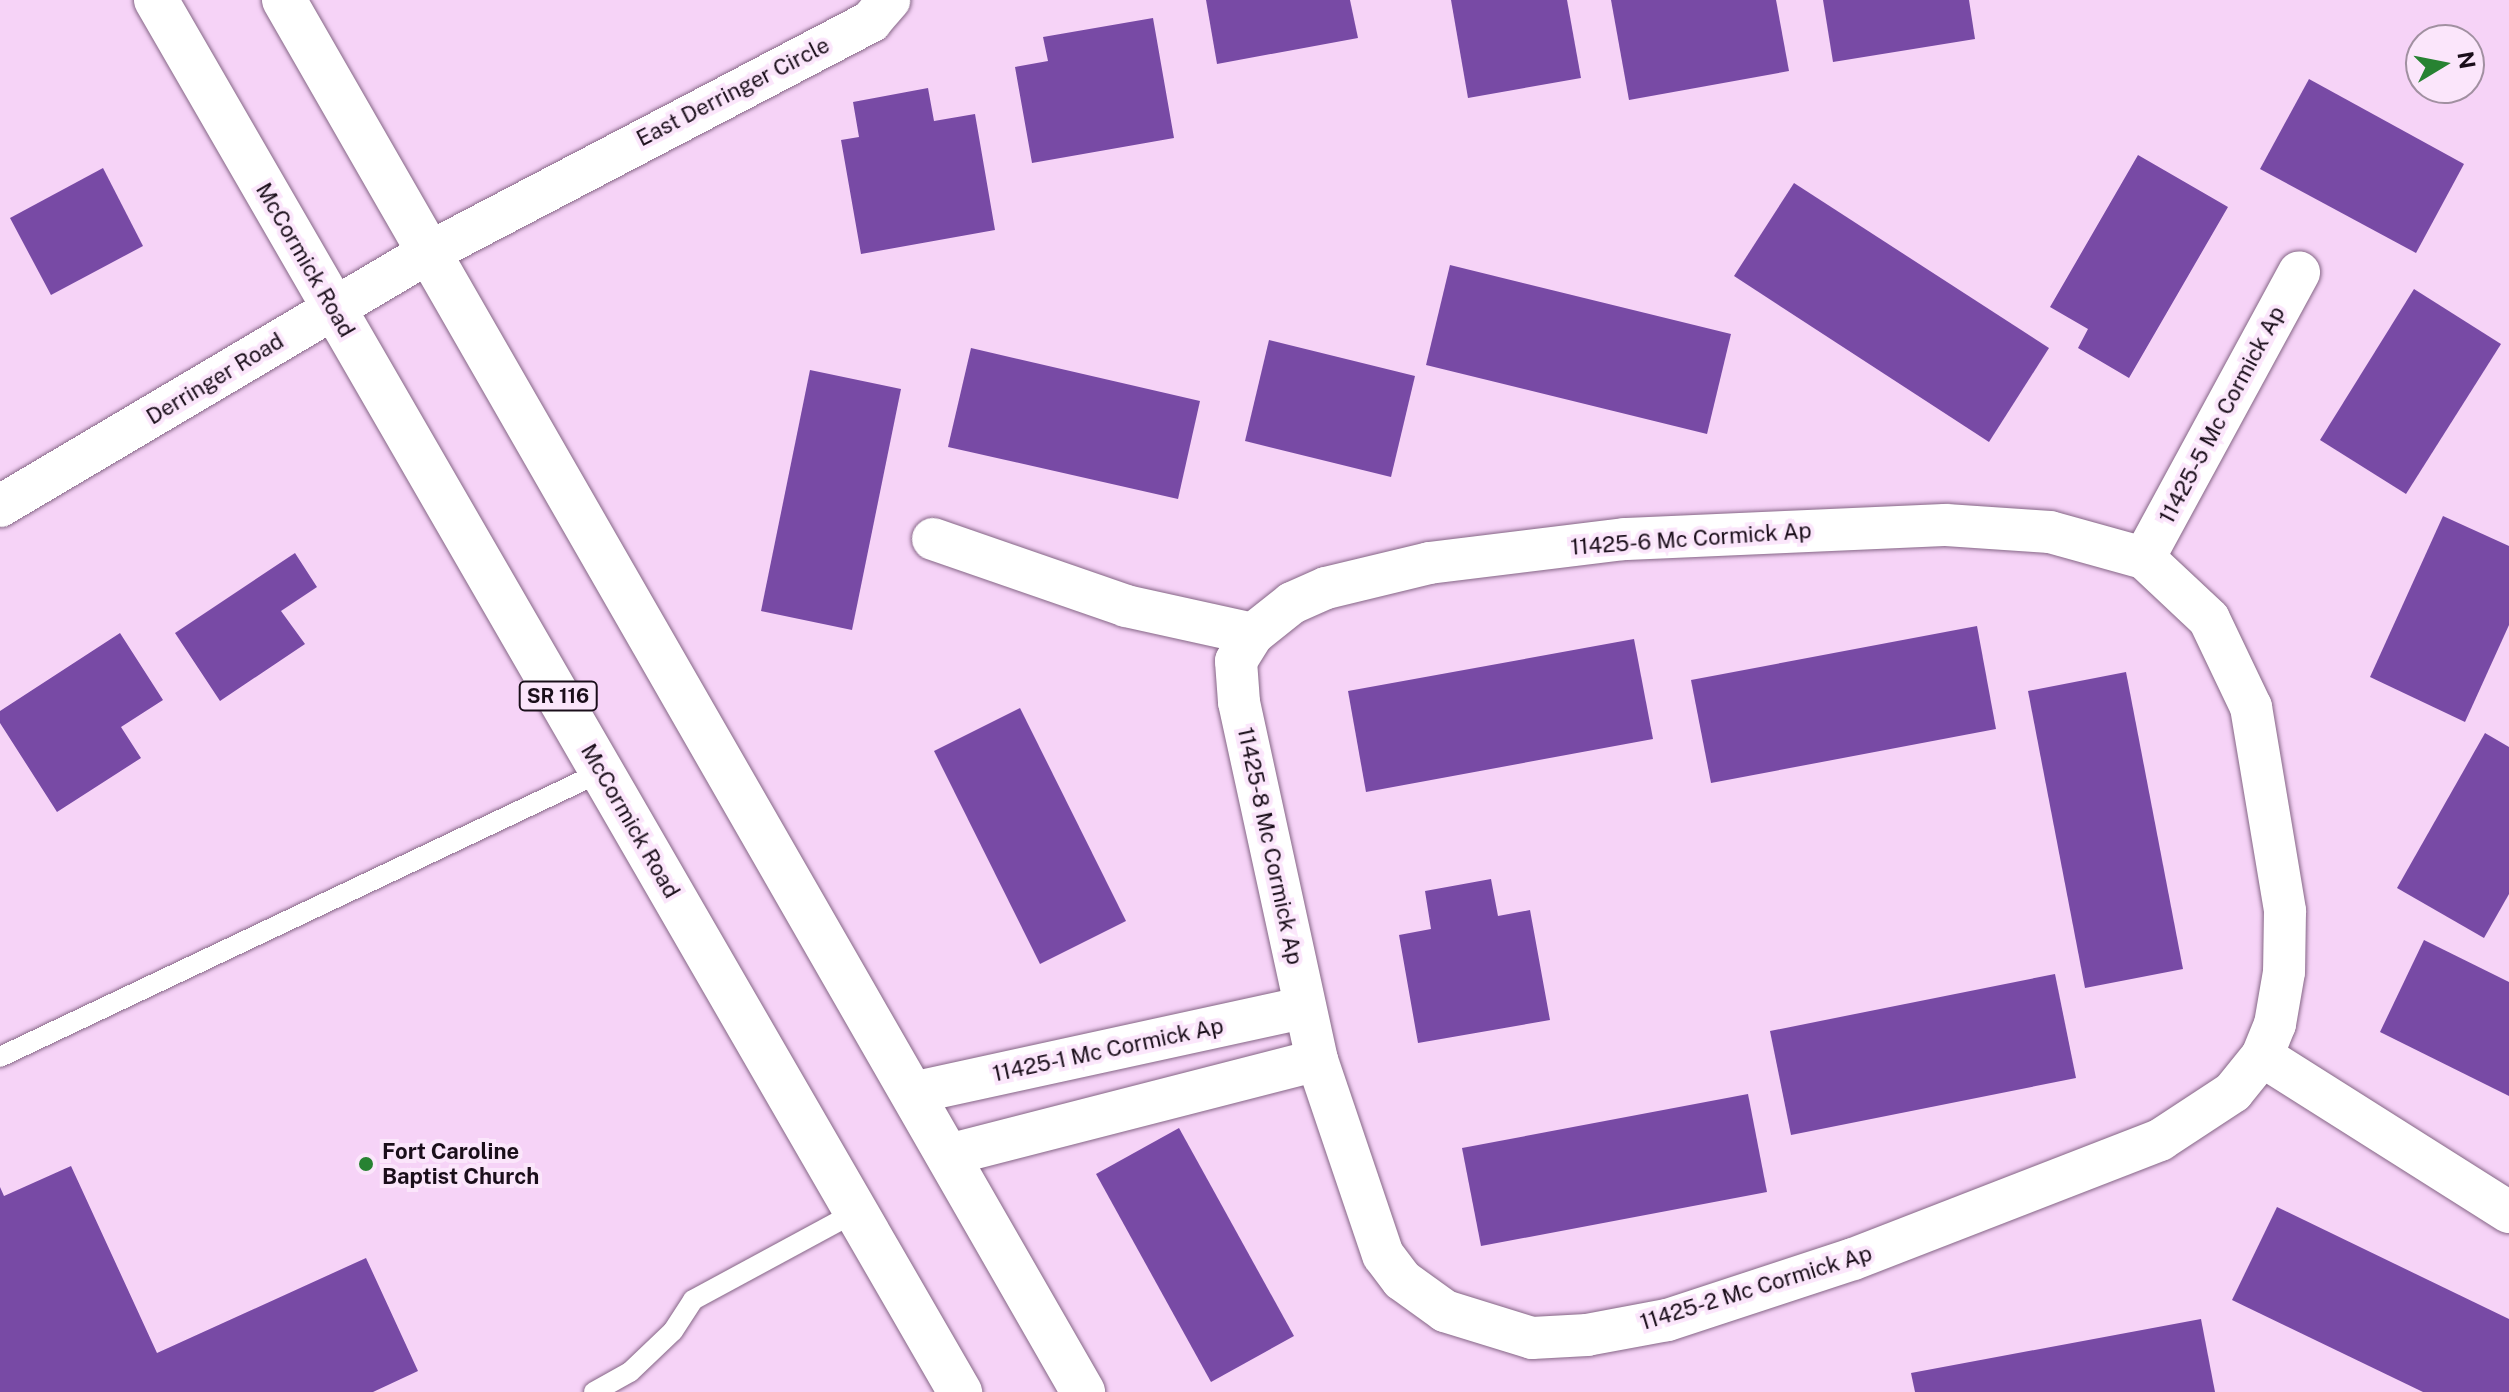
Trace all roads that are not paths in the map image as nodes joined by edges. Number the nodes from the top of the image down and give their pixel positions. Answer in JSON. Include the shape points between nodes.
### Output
{"nodes":[{"id":1,"x":156,"y":0,"type":"edge"},
{"id":2,"x":284,"y":0,"type":"edge"},
{"id":3,"x":889,"y":0,"type":"edge"},
{"id":4,"x":430,"y":252,"type":"junction"},
{"id":5,"x":2299,"y":272,"type":"dead end"},
{"id":6,"x":333,"y":308,"type":"junction"},
{"id":7,"x":0,"y":506,"type":"edge"},
{"id":8,"x":933,"y":539,"type":"dead end"},
{"id":9,"x":2144,"y":558,"type":"junction"},
{"id":10,"x":1253,"y":634,"type":"junction"},
{"id":11,"x":601,"y":772,"type":"junction"},
{"id":12,"x":1305,"y":1007,"type":"junction"},
{"id":13,"x":2262,"y":1056,"type":"junction"},
{"id":14,"x":0,"y":1057,"type":"edge"},
{"id":15,"x":1317,"y":1060,"type":"junction"},
{"id":16,"x":912,"y":1093,"type":"junction"},
{"id":17,"x":948,"y":1155,"type":"junction"},
{"id":18,"x":856,"y":1212,"type":"junction"},
{"id":19,"x":2509,"y":1212,"type":"edge"},
{"id":20,"x":594,"y":1392,"type":"edge"},
{"id":21,"x":960,"y":1392,"type":"edge"},
{"id":22,"x":1083,"y":1392,"type":"edge"}],
"edges":[{"from":1,"to":6,"type":"main road","name":"McCormick Road","number":"SR 116"},
{"from":2,"to":4,"type":"main road"},
{"from":3,"to":4,"type":"street","name":"East Derringer Circle","via":[[871,21]]},
{"from":4,"to":6,"type":"street","name":"Derringer Road"},
{"from":4,"to":16,"type":"main road","via":[[587,536]]},
{"from":5,"to":9,"type":"street","name":"11425-5 Mc Cormick Ap"},
{"from":6,"to":7,"type":"street","name":"Derringer Road"},
{"from":6,"to":11,"type":"main road","name":"McCormick Road","number":"SR 116"},
{"from":8,"to":10,"type":"street","via":[[1126,606]]},
{"from":9,"to":10,"type":"street","name":"11425-6 Mc Cormick Ap","via":[[2050,532],[1946,525],[1625,539],[1429,563],[1326,588],[1292,603]]},
{"from":9,"to":13,"type":"street","name":"11425-2 Mc Cormick Ap","via":[[2209,619],[2232,657],[2251,707],[2285,911],[2284,972],[2275,1024]]},
{"from":10,"to":12,"type":"street","name":"11425-8 Mc Cormick Ap","via":[[1236,661],[1239,702]]},
{"from":11,"to":14,"type":"lane"},
{"from":11,"to":18,"type":"main road","name":"McCormick Road","number":"SR 116"},
{"from":12,"to":15,"type":"street","name":"11425-8 Mc Cormick Ap"},
{"from":12,"to":16,"type":"street","name":"11425-1 Mc Cormick Ap"},
{"from":13,"to":15,"type":"street","name":"11425-2 Mc Cormick Ap","via":[[2233,1092],[2160,1140],[2026,1195],[1667,1320],[1587,1335],[1532,1338],[1445,1311],[1402,1280],[1383,1255],[1366,1211]]},
{"from":13,"to":19,"type":"street"},
{"from":15,"to":17,"type":"street"},
{"from":16,"to":17,"type":"main road"},
{"from":17,"to":22,"type":"main road"},
{"from":18,"to":20,"type":"lane","via":[[693,1300],[673,1331],[630,1372]]},
{"from":18,"to":21,"type":"main road","name":"McCormick Road","number":"SR 116"}]}
